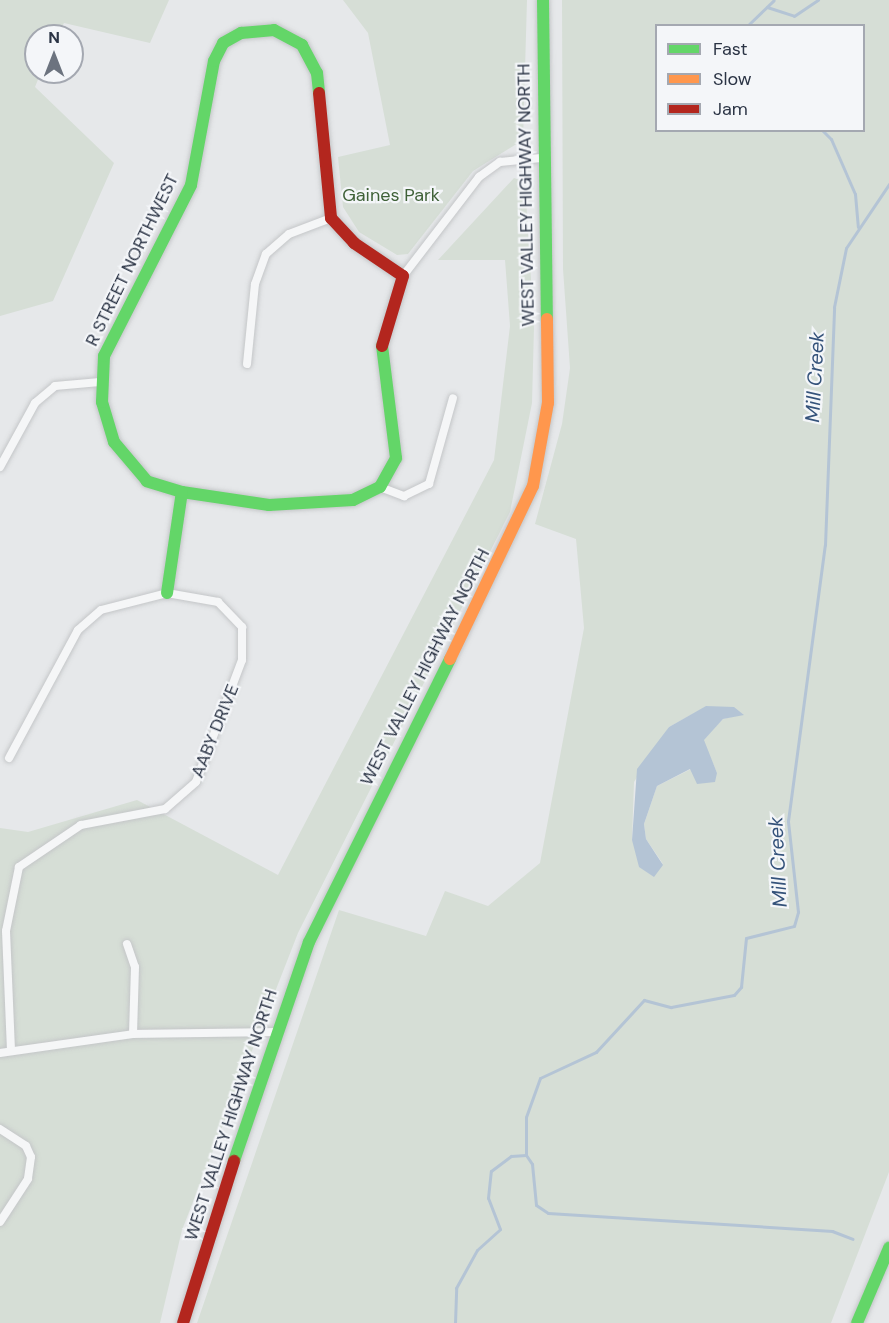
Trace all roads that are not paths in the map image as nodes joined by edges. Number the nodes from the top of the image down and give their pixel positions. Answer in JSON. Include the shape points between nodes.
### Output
{"nodes":[{"id":1,"x":543,"y":0,"type":"edge"},
{"id":2,"x":541,"y":158,"type":"junction"},
{"id":3,"x":331,"y":218,"type":"junction"},
{"id":4,"x":403,"y":276,"type":"junction"},
{"id":5,"x":247,"y":364,"type":"dead end"},
{"id":6,"x":100,"y":382,"type":"junction"},
{"id":7,"x":453,"y":398,"type":"dead end"},
{"id":8,"x":0,"y":467,"type":"edge"},
{"id":9,"x":380,"y":487,"type":"junction"},
{"id":10,"x":182,"y":492,"type":"junction"},
{"id":11,"x":167,"y":593,"type":"junction"},
{"id":12,"x":9,"y":758,"type":"dead end"},
{"id":13,"x":127,"y":944,"type":"dead end"},
{"id":14,"x":275,"y":1032,"type":"junction"},
{"id":15,"x":132,"y":1034,"type":"junction"},
{"id":16,"x":11,"y":1051,"type":"junction"},
{"id":17,"x":0,"y":1053,"type":"edge"},
{"id":18,"x":0,"y":1129,"type":"edge"},
{"id":19,"x":0,"y":1222,"type":"edge"},
{"id":20,"x":889,"y":1248,"type":"edge"},
{"id":21,"x":183,"y":1323,"type":"edge"},
{"id":22,"x":857,"y":1323,"type":"edge"}],
"edges":[{"from":1,"to":2,"type":"main road","name":"WEST VALLEY HIGHWAY NORTH"},
{"from":2,"to":4,"type":"street","via":[[500,162],[479,177]]},
{"from":2,"to":14,"type":"main road","name":"WEST VALLEY HIGHWAY NORTH","via":[[548,404],[533,486],[493,578],[348,857]]},
{"from":3,"to":4,"type":"main road","via":[[354,243]]},
{"from":3,"to":5,"type":"street","via":[[289,234],[266,254],[255,284]]},
{"from":3,"to":6,"type":"main road","name":"R STREET NORTHWEST","via":[[319,92],[311,56],[291,37],[256,29],[223,43],[214,61],[190,185],[104,356]]},
{"from":4,"to":9,"type":"main road","via":[[381,348],[382,379],[397,443],[393,468]]},
{"from":6,"to":8,"type":"street","via":[[55,386],[35,403]]},
{"from":6,"to":10,"type":"main road","name":"R STREET NORTHWEST","via":[[114,442],[129,463],[147,481]]},
{"from":7,"to":9,"type":"street","via":[[433,479],[404,496]]},
{"from":9,"to":10,"type":"main road","name":"R STREET NORTHWEST","via":[[353,500],[269,505]]},
{"from":10,"to":11,"type":"main road"},
{"from":11,"to":12,"type":"street","name":"AABY DRIVE","via":[[118,602],[88,618]]},
{"from":11,"to":16,"type":"street","name":"AABY DRIVE","via":[[218,602],[233,613],[242,627],[243,660],[207,760],[181,798],[165,808],[81,825],[19,867],[6,931]]},
{"from":13,"to":15,"type":"street","via":[[135,967]]},
{"from":14,"to":15,"type":"street"},
{"from":14,"to":21,"type":"main road","name":"WEST VALLEY HIGHWAY NORTH"},
{"from":15,"to":16,"type":"street"},
{"from":16,"to":17,"type":"street"},
{"from":18,"to":19,"type":"street","via":[[26,1146],[31,1157],[28,1179]]},
{"from":20,"to":22,"type":"main road"}]}
